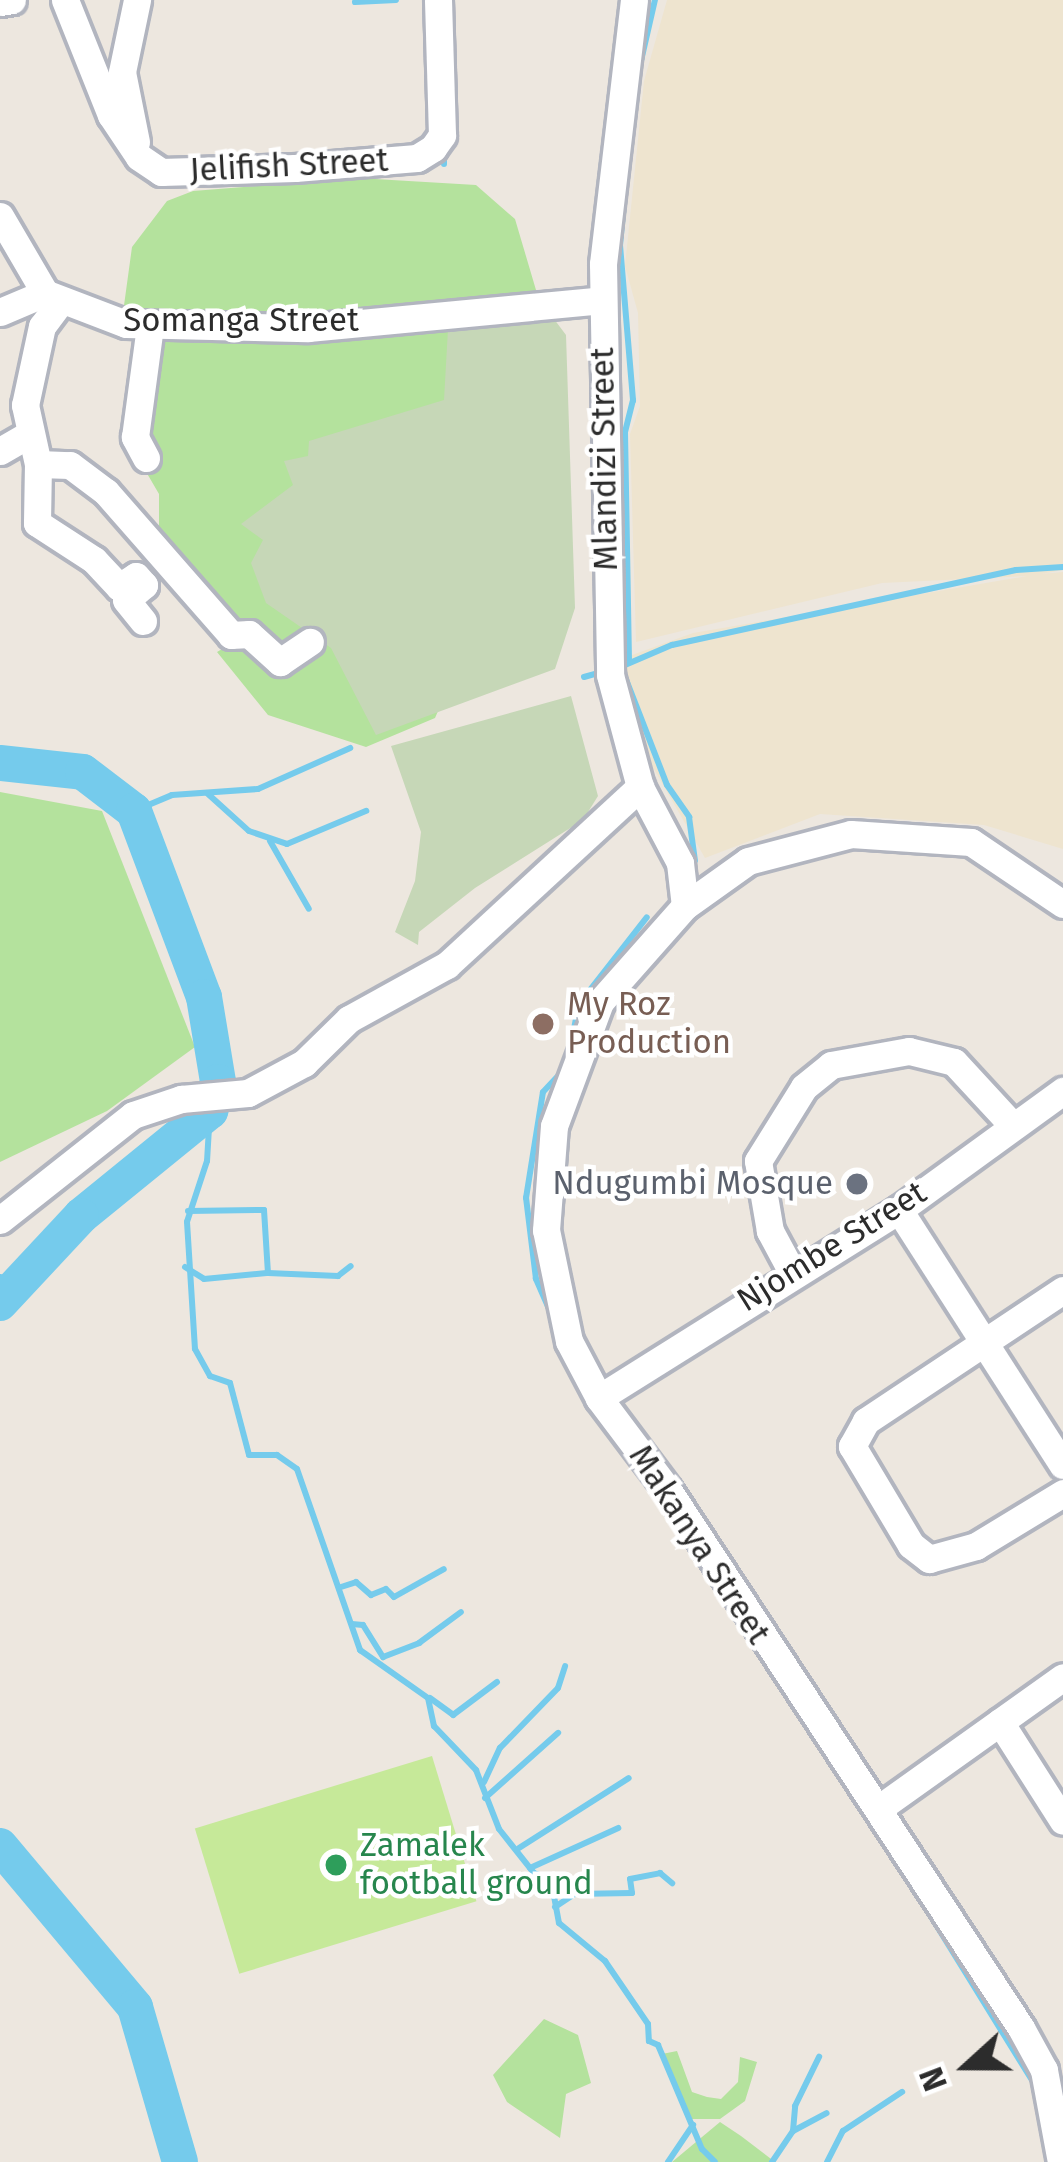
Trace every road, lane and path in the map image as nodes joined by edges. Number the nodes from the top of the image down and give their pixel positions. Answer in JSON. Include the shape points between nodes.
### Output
{"nodes":[{"id":1,"x":11,"y":0,"type":"edge"},
{"id":2,"x":64,"y":0,"type":"edge"},
{"id":3,"x":137,"y":0,"type":"edge"},
{"id":4,"x":439,"y":0,"type":"edge"},
{"id":5,"x":634,"y":0,"type":"edge"},
{"id":6,"x":0,"y":2,"type":"edge"},
{"id":7,"x":140,"y":157,"type":"junction"},
{"id":8,"x":0,"y":217,"type":"edge"},
{"id":9,"x":53,"y":297,"type":"junction"},
{"id":10,"x":603,"y":300,"type":"junction"},
{"id":11,"x":0,"y":312,"type":"edge"},
{"id":12,"x":150,"y":326,"type":"junction"},
{"id":13,"x":30,"y":434,"type":"junction"},
{"id":14,"x":0,"y":451,"type":"edge"},
{"id":15,"x":146,"y":458,"type":"dead end"},
{"id":16,"x":38,"y":464,"type":"junction"},
{"id":17,"x":143,"y":621,"type":"dead end"},
{"id":18,"x":310,"y":642,"type":"dead end"},
{"id":19,"x":640,"y":787,"type":"junction"},
{"id":20,"x":1063,"y":904,"type":"edge"},
{"id":21,"x":685,"y":906,"type":"junction"},
{"id":22,"x":1063,"y":1091,"type":"edge"},
{"id":23,"x":1013,"y":1126,"type":"junction"},
{"id":24,"x":899,"y":1210,"type":"junction"},
{"id":25,"x":0,"y":1220,"type":"edge"},
{"id":26,"x":792,"y":1272,"type":"junction"},
{"id":27,"x":1063,"y":1290,"type":"edge"},
{"id":28,"x":984,"y":1342,"type":"junction"},
{"id":29,"x":599,"y":1398,"type":"junction"},
{"id":30,"x":1063,"y":1465,"type":"edge"},
{"id":31,"x":1063,"y":1492,"type":"edge"},
{"id":32,"x":1063,"y":1677,"type":"edge"},
{"id":33,"x":1000,"y":1722,"type":"junction"},
{"id":34,"x":878,"y":1809,"type":"junction"},
{"id":35,"x":1063,"y":1821,"type":"edge"},
{"id":36,"x":1061,"y":2162,"type":"edge"}],
"edges":[{"from":1,"to":6,"type":"street"},
{"from":2,"to":7,"type":"street","name":"Jelifish Street","via":[[111,115]]},
{"from":3,"to":7,"type":"street","name":"Jelifish Street","via":[[122,72]]},
{"from":4,"to":7,"type":"street","name":"Jelifish Street","via":[[442,135],[417,158],[160,172]]},
{"from":5,"to":10,"type":"street","name":"Mlandizi Street","via":[[616,108]]},
{"from":8,"to":9,"type":"street"},
{"from":9,"to":11,"type":"street"},
{"from":9,"to":12,"type":"street","name":"Somanga Street","via":[[101,319]]},
{"from":9,"to":13,"type":"street","via":[[26,405]]},
{"from":10,"to":12,"type":"street","name":"Somanga Street","via":[[308,328]]},
{"from":10,"to":19,"type":"street","name":"Mlandizi Street","via":[[611,686]]},
{"from":12,"to":15,"type":"street","via":[[135,437]]},
{"from":13,"to":14,"type":"street"},
{"from":13,"to":16,"type":"street"},
{"from":16,"to":17,"type":"street","via":[[37,524],[94,560],[119,587],[136,576],[144,585],[126,600]]},
{"from":16,"to":18,"type":"street","via":[[70,465],[106,492],[231,635],[249,634],[280,662]]},
{"from":19,"to":21,"type":"street","name":"Mlandizi Street","via":[[680,863]]},
{"from":19,"to":25,"type":"street","via":[[447,964],[349,1018],[304,1063],[233,1096],[181,1099],[133,1115]]},
{"from":20,"to":21,"type":"street","name":"Makanya Street","via":[[971,842],[897,832],[791,846],[748,862]]},
{"from":21,"to":29,"type":"street","name":"Makanya Street","via":[[600,1002],[549,1152],[550,1264],[569,1341]]},
{"from":22,"to":23,"type":"street","name":"Njombe Street"},
{"from":23,"to":24,"type":"street","name":"Njombe Street"},
{"from":23,"to":26,"type":"street","via":[[954,1062],[909,1051],[832,1065],[804,1087],[758,1162],[770,1232]]},
{"from":24,"to":26,"type":"street","name":"Njombe Street"},
{"from":24,"to":28,"type":"street"},
{"from":26,"to":29,"type":"street","name":"Njombe Street"},
{"from":27,"to":28,"type":"street"},
{"from":28,"to":30,"type":"street"},
{"from":28,"to":31,"type":"street","via":[[866,1421],[852,1446],[910,1545],[928,1559],[976,1546]]},
{"from":29,"to":34,"type":"street","name":"Makanya Street"},
{"from":32,"to":33,"type":"street"},
{"from":33,"to":34,"type":"street"},
{"from":33,"to":35,"type":"street"},
{"from":34,"to":36,"type":"street","name":"Makanya Street","via":[[1044,2070]]}]}
